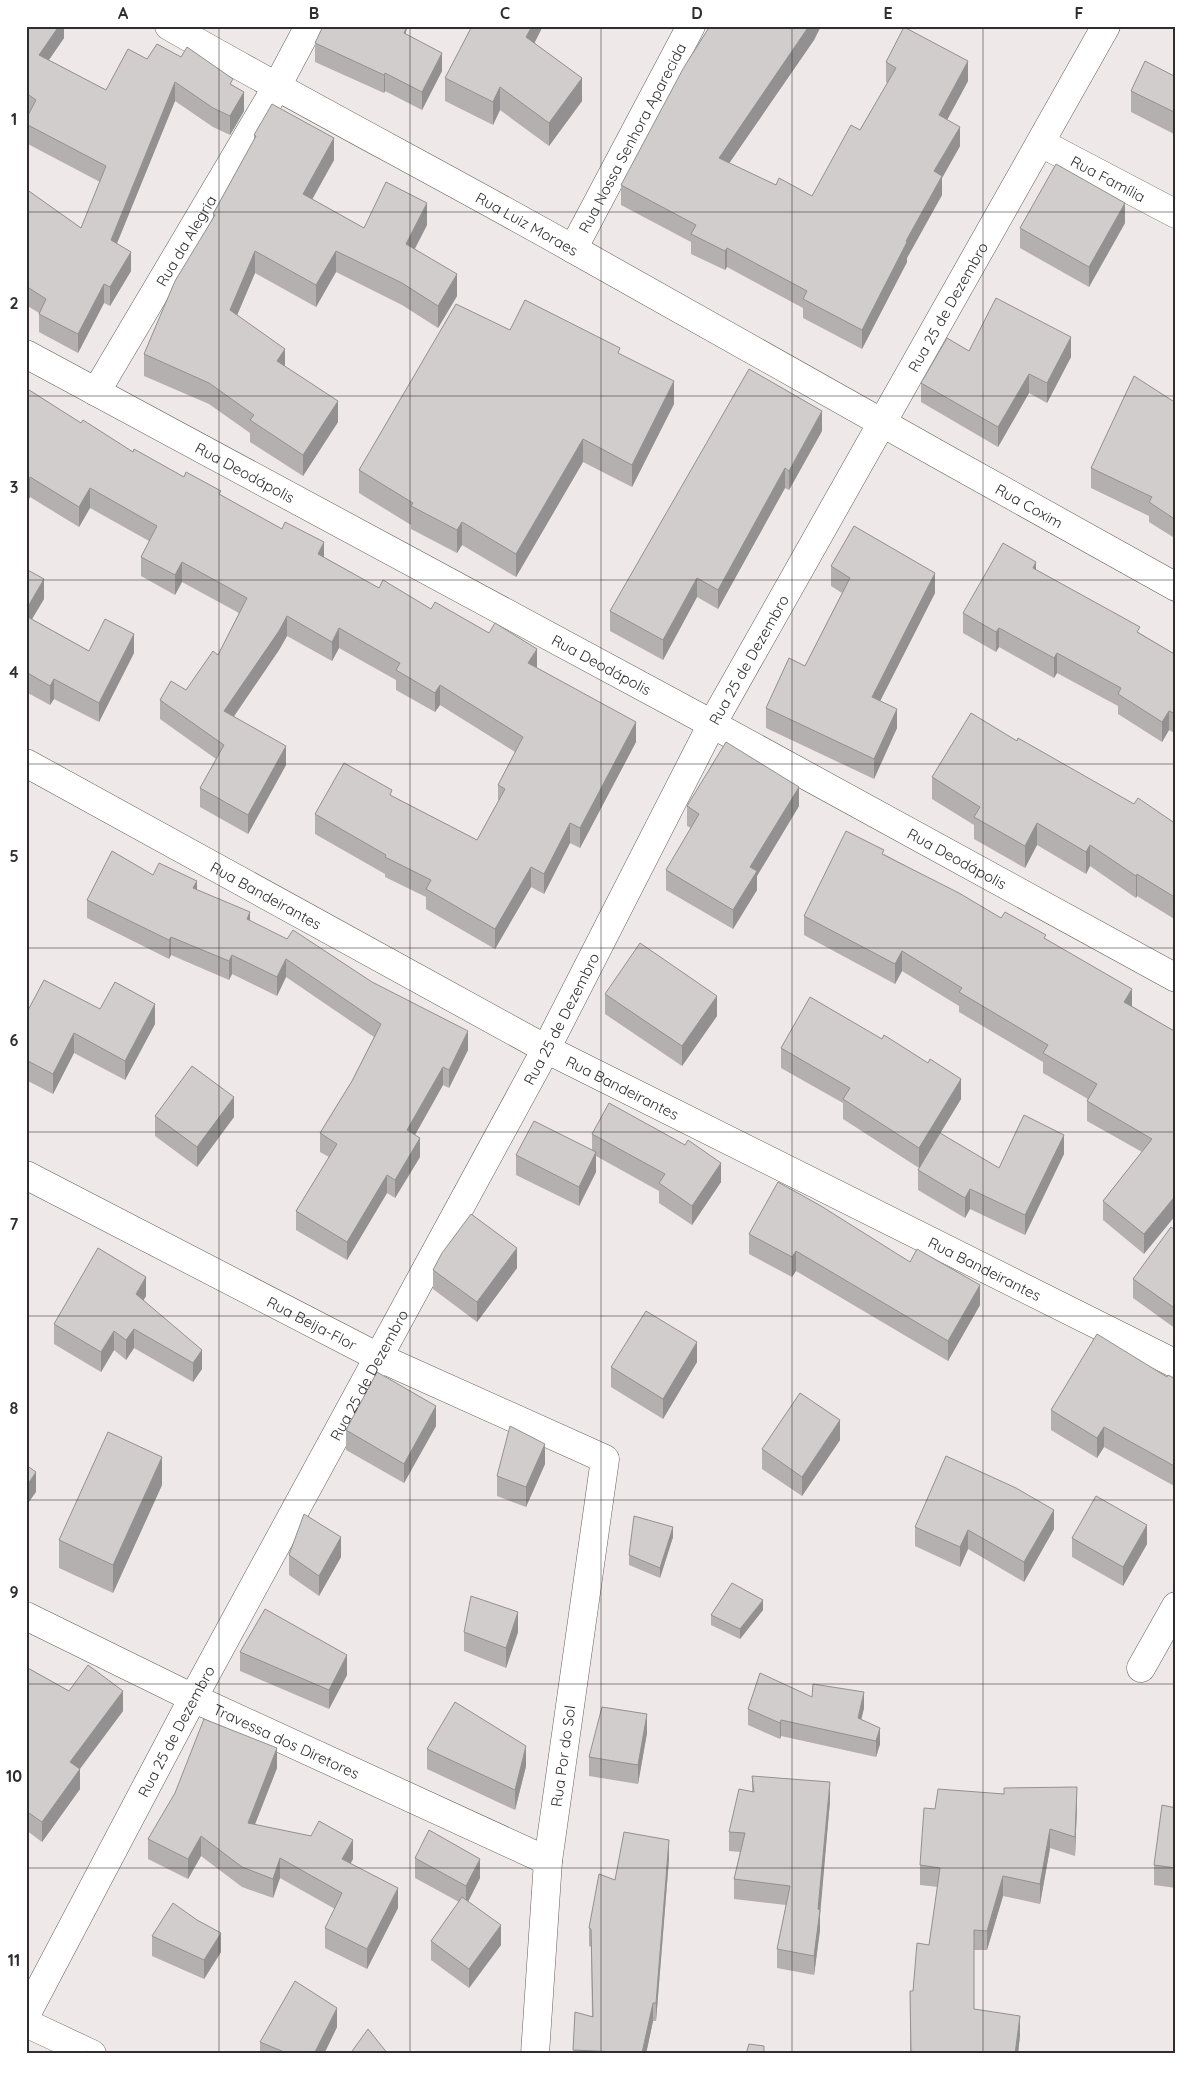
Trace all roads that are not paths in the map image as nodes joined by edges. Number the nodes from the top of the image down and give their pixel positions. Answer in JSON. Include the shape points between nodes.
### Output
{"nodes":[{"id":1,"x":169,"y":26,"type":"edge"},
{"id":2,"x":309,"y":26,"type":"edge"},
{"id":3,"x":691,"y":26,"type":"edge"},
{"id":4,"x":1106,"y":26,"type":"edge"},
{"id":5,"x":276,"y":88,"type":"junction"},
{"id":6,"x":1041,"y":142,"type":"junction"},
{"id":7,"x":1176,"y":214,"type":"edge"},
{"id":8,"x":573,"y":249,"type":"junction"},
{"id":9,"x":26,"y":354,"type":"edge"},
{"id":10,"x":96,"y":392,"type":"junction"},
{"id":11,"x":882,"y":425,"type":"junction"},
{"id":12,"x":1176,"y":587,"type":"edge"},
{"id":13,"x":712,"y":724,"type":"junction"},
{"id":14,"x":26,"y":763,"type":"edge"},
{"id":15,"x":1176,"y":978,"type":"edge"},
{"id":16,"x":546,"y":1049,"type":"junction"},
{"id":17,"x":26,"y":1175,"type":"edge"},
{"id":18,"x":378,"y":1357,"type":"junction"},
{"id":19,"x":1176,"y":1364,"type":"edge"},
{"id":20,"x":605,"y":1459,"type":"joint"},
{"id":21,"x":1176,"y":1606,"type":"edge"},
{"id":22,"x":26,"y":1616,"type":"edge"},
{"id":23,"x":1141,"y":1668,"type":"dead end"},
{"id":24,"x":193,"y":1698,"type":"junction"},
{"id":25,"x":548,"y":1861,"type":"junction"},
{"id":26,"x":26,"y":2015,"type":"edge"},
{"id":27,"x":26,"y":2023,"type":"edge"},
{"id":28,"x":92,"y":2054,"type":"edge"},
{"id":29,"x":536,"y":2054,"type":"edge"}],
"edges":[{"from":1,"to":5,"type":"street","name":"Rua Luiz Moraes"},
{"from":2,"to":5,"type":"street","name":"Rua da Alegria"},
{"from":3,"to":8,"type":"street","name":"Rua Nossa Senhora Aparecida"},
{"from":4,"to":6,"type":"street","name":"Rua 25 de Dezembro"},
{"from":5,"to":8,"type":"street","name":"Rua Luiz Moraes"},
{"from":5,"to":10,"type":"street","name":"Rua da Alegria"},
{"from":6,"to":7,"type":"street","name":"Rua Família"},
{"from":6,"to":11,"type":"street","name":"Rua 25 de Dezembro"},
{"from":8,"to":11,"type":"street","name":"Rua Luiz Moraes"},
{"from":9,"to":10,"type":"street","name":"Rua Deodápolis"},
{"from":10,"to":13,"type":"street","name":"Rua Deodápolis"},
{"from":11,"to":12,"type":"street","name":"Rua Coxim"},
{"from":11,"to":13,"type":"street","name":"Rua 25 de Dezembro"},
{"from":13,"to":15,"type":"street","name":"Rua Deodápolis"},
{"from":13,"to":16,"type":"street","name":"Rua 25 de Dezembro"},
{"from":14,"to":16,"type":"street","name":"Rua Bandeirantes"},
{"from":16,"to":18,"type":"street","name":"Rua 25 de Dezembro"},
{"from":16,"to":19,"type":"street","name":"Rua Bandeirantes"},
{"from":17,"to":18,"type":"street","name":"Rua Beija-Flor"},
{"from":18,"to":20,"type":"street","name":"Rua Beija-Flor"},
{"from":18,"to":24,"type":"street","name":"Rua 25 de Dezembro"},
{"from":20,"to":25,"type":"street","name":"Rua Por do Sol"},
{"from":21,"to":23,"type":"street"},
{"from":22,"to":24,"type":"street","name":"Travessa dos Diretores"},
{"from":24,"to":25,"type":"street","name":"Travessa dos Diretores"},
{"from":24,"to":26,"type":"street","name":"Rua 25 de Dezembro"},
{"from":25,"to":29,"type":"street","name":"Rua Por do Sol"},
{"from":27,"to":28,"type":"street"}]}
